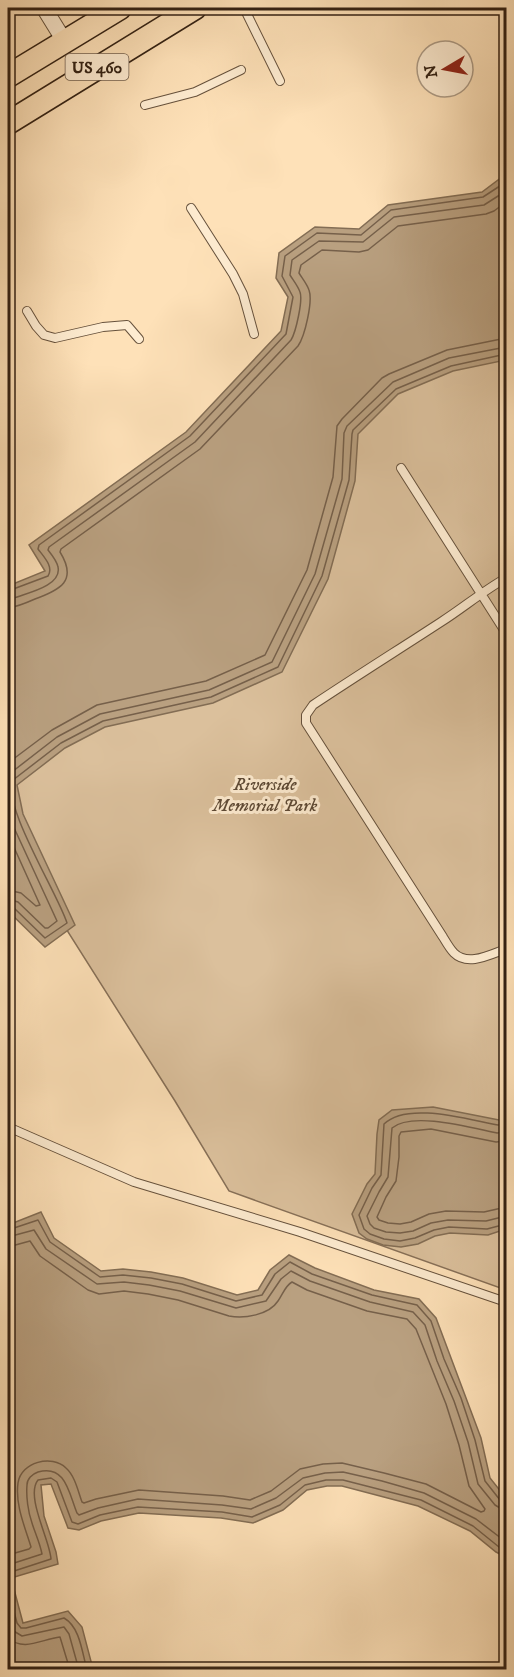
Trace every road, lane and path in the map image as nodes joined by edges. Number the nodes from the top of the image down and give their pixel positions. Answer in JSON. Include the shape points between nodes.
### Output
{"nodes":[{"id":1,"x":44,"y":8,"type":"edge"},
{"id":2,"x":120,"y":8,"type":"edge"},
{"id":3,"x":195,"y":8,"type":"edge"},
{"id":4,"x":243,"y":8,"type":"edge"},
{"id":5,"x":65,"y":42,"type":"junction"},
{"id":6,"x":241,"y":70,"type":"dead end"},
{"id":7,"x":8,"y":76,"type":"edge"},
{"id":8,"x":280,"y":81,"type":"dead end"},
{"id":9,"x":145,"y":105,"type":"dead end"},
{"id":10,"x":8,"y":123,"type":"edge"},
{"id":11,"x":191,"y":208,"type":"dead end"},
{"id":12,"x":27,"y":310,"type":"dead end"},
{"id":13,"x":254,"y":334,"type":"dead end"},
{"id":14,"x":139,"y":339,"type":"dead end"},
{"id":15,"x":401,"y":468,"type":"dead end"},
{"id":16,"x":507,"y":578,"type":"edge"},
{"id":17,"x":480,"y":593,"type":"junction"},
{"id":18,"x":507,"y":633,"type":"edge"},
{"id":19,"x":507,"y":949,"type":"edge"},
{"id":20,"x":8,"y":1127,"type":"edge"},
{"id":21,"x":507,"y":1302,"type":"edge"}],
"edges":[{"from":1,"to":5,"type":"street"},
{"from":2,"to":5,"type":"main road","number":"US 460"},
{"from":3,"to":10,"type":"main road","number":"US 460"},
{"from":4,"to":8,"type":"lane"},
{"from":5,"to":7,"type":"main road","number":"US 460"},
{"from":6,"to":9,"type":"lane","via":[[195,92]]},
{"from":11,"to":13,"type":"lane","via":[[243,294]]},
{"from":12,"to":14,"type":"lane","via":[[44,335],[55,338],[118,325],[126,326]]},
{"from":15,"to":17,"type":"lane"},
{"from":16,"to":17,"type":"lane"},
{"from":17,"to":18,"type":"lane"},
{"from":17,"to":19,"type":"lane","via":[[313,705],[306,723],[456,955],[472,960]]},
{"from":20,"to":21,"type":"lane","via":[[134,1182]]}]}
